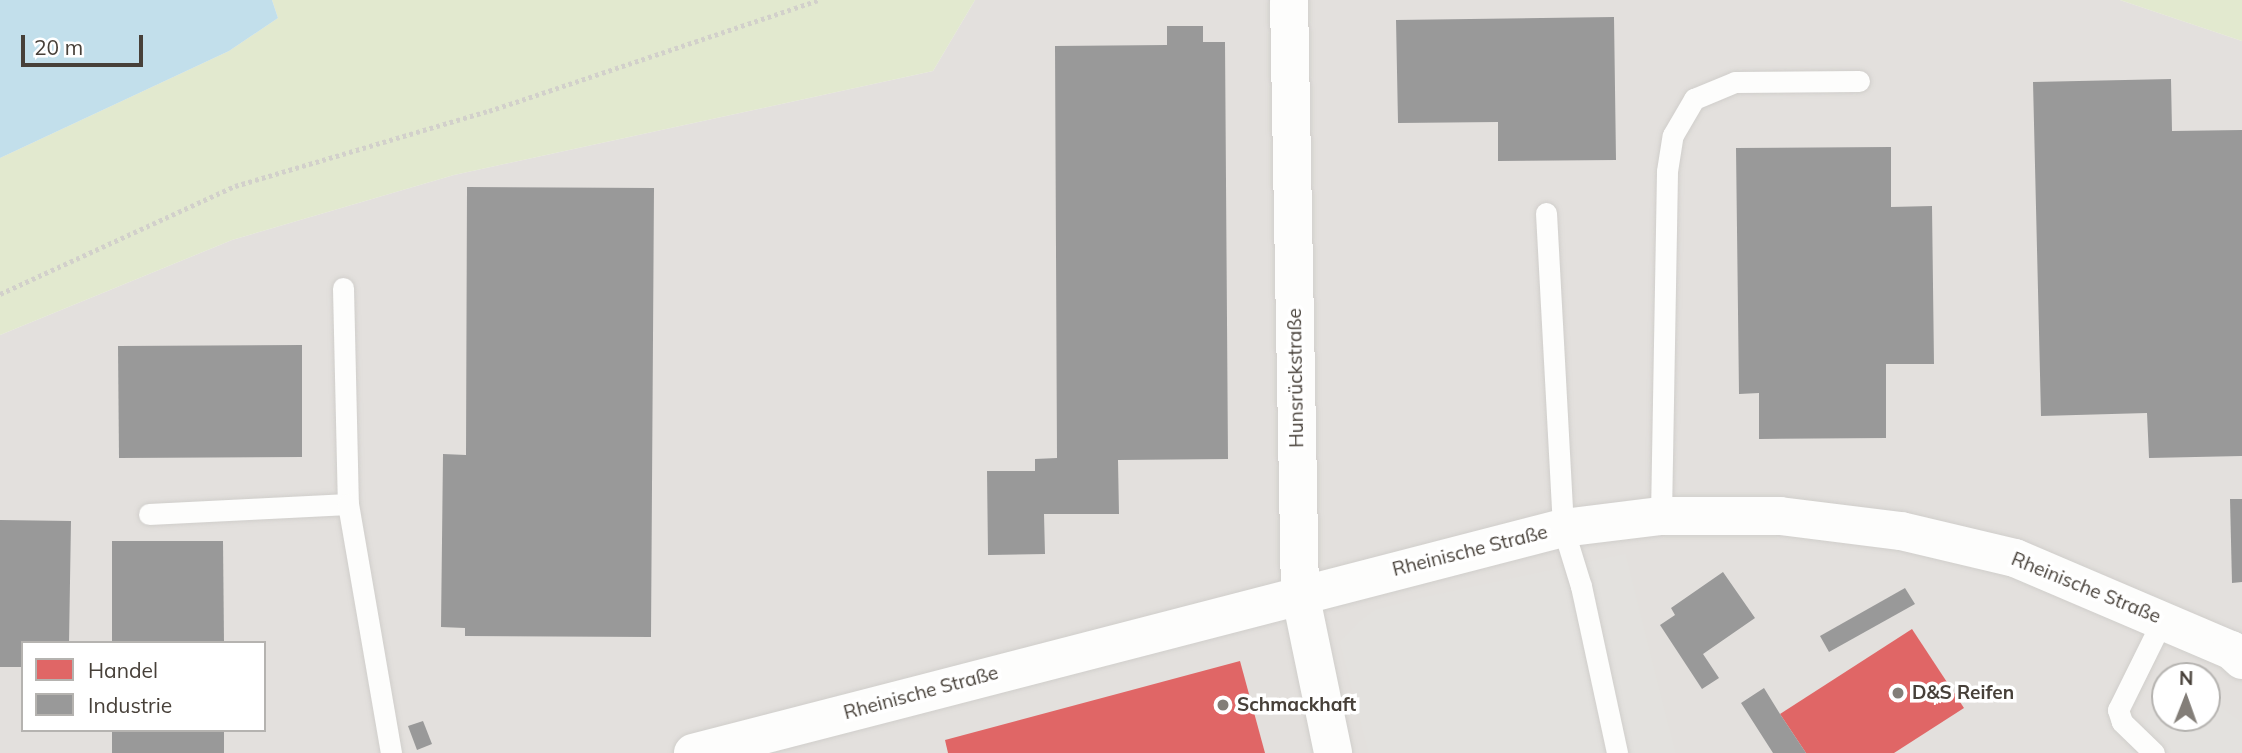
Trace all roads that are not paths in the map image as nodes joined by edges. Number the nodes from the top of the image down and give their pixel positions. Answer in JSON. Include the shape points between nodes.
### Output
{"nodes":[{"id":1,"x":1289,"y":0,"type":"edge"},
{"id":2,"x":1859,"y":81,"type":"dead end"},
{"id":3,"x":1546,"y":213,"type":"dead end"},
{"id":4,"x":343,"y":288,"type":"dead end"},
{"id":5,"x":348,"y":504,"type":"junction"},
{"id":6,"x":149,"y":514,"type":"dead end"},
{"id":7,"x":1661,"y":516,"type":"junction"},
{"id":8,"x":1563,"y":528,"type":"junction"},
{"id":9,"x":1300,"y":593,"type":"junction"},
{"id":10,"x":2163,"y":619,"type":"junction"},
{"id":11,"x":2242,"y":660,"type":"edge"},
{"id":12,"x":391,"y":753,"type":"edge"},
{"id":13,"x":693,"y":753,"type":"edge"},
{"id":14,"x":1333,"y":753,"type":"edge"},
{"id":15,"x":1617,"y":753,"type":"edge"},
{"id":16,"x":2154,"y":753,"type":"edge"}],
"edges":[{"from":1,"to":9,"type":"street","name":"Hunsrückstraße"},
{"from":2,"to":7,"type":"lane","via":[[1735,82],[1694,99],[1673,135],[1667,172]]},
{"from":3,"to":8,"type":"lane"},
{"from":4,"to":5,"type":"lane"},
{"from":5,"to":6,"type":"lane"},
{"from":5,"to":12,"type":"lane"},
{"from":7,"to":8,"type":"street","name":"Rheinische Straße"},
{"from":7,"to":10,"type":"street","name":"Rheinische Straße","via":[[1780,516],[1901,531],[2015,558]]},
{"from":8,"to":9,"type":"street","name":"Rheinische Straße"},
{"from":8,"to":15,"type":"lane","via":[[1581,586]]},
{"from":9,"to":13,"type":"street","name":"Rheinische Straße"},
{"from":9,"to":14,"type":"street","name":"Hunsrückstraße"},
{"from":10,"to":11,"type":"street","name":"Rheinische Straße","via":[[2231,650]]},
{"from":10,"to":16,"type":"lane","via":[[2118,710],[2122,722]]}]}
